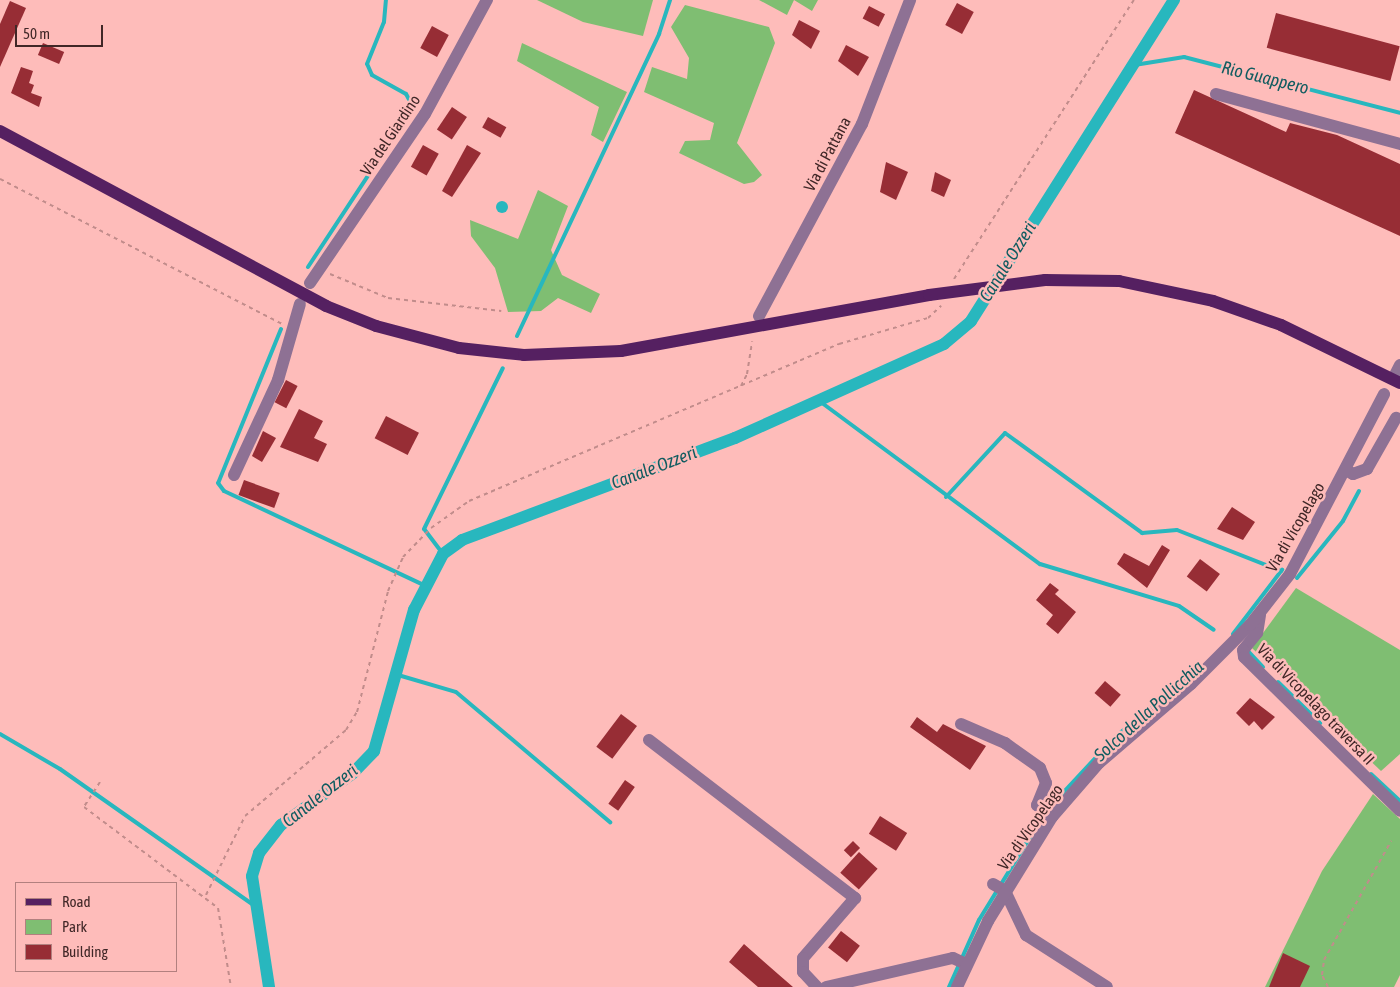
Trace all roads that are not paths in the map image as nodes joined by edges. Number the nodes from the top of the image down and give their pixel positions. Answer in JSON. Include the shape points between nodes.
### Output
{"nodes":[{"id":1,"x":487,"y":0,"type":"edge"},
{"id":2,"x":910,"y":0,"type":"edge"},
{"id":3,"x":1216,"y":94,"type":"dead end"},
{"id":4,"x":0,"y":132,"type":"edge"},
{"id":5,"x":1400,"y":144,"type":"edge"},
{"id":6,"x":310,"y":283,"type":"dead end"},
{"id":7,"x":300,"y":304,"type":"dead end"},
{"id":8,"x":759,"y":316,"type":"dead end"},
{"id":9,"x":1399,"y":374,"type":"edge"},
{"id":10,"x":1384,"y":394,"type":"dead end"},
{"id":11,"x":1396,"y":418,"type":"dead end"},
{"id":12,"x":1346,"y":470,"type":"junction"},
{"id":13,"x":234,"y":474,"type":"dead end"},
{"id":14,"x":1261,"y":612,"type":"junction"},
{"id":15,"x":961,"y":724,"type":"dead end"},
{"id":16,"x":649,"y":740,"type":"dead end"},
{"id":17,"x":1400,"y":811,"type":"edge"},
{"id":18,"x":1048,"y":814,"type":"junction"},
{"id":19,"x":1000,"y":888,"type":"junction"},
{"id":20,"x":962,"y":962,"type":"junction"},
{"id":21,"x":817,"y":987,"type":"edge"},
{"id":22,"x":826,"y":987,"type":"edge"},
{"id":23,"x":957,"y":987,"type":"edge"},
{"id":24,"x":1107,"y":987,"type":"edge"}],
"edges":[{"from":1,"to":6,"type":"street","name":"Via del Giardino","via":[[425,114]]},
{"from":2,"to":8,"type":"street","name":"Via di Pattana","via":[[862,124]]},
{"from":3,"to":5,"type":"street"},
{"from":4,"to":9,"type":"main road","bridge":true,"via":[[326,306],[376,326],[459,348],[524,355],[621,351],[929,295],[1044,280],[1119,282],[1213,301],[1281,325]]},
{"from":7,"to":13,"type":"street","via":[[278,380]]},
{"from":10,"to":12,"type":"street","name":"Via di Vicopelago"},
{"from":11,"to":12,"type":"street","via":[[1367,469],[1354,474]]},
{"from":12,"to":14,"type":"street","name":"Via di Vicopelago","via":[[1290,574]]},
{"from":14,"to":17,"type":"street","name":"Via di Vicopelago traversa II","via":[[1257,633],[1243,650],[1244,657]]},
{"from":14,"to":18,"type":"street","name":"Via di Vicopelago","via":[[1190,684],[1099,763]]},
{"from":15,"to":18,"type":"street","via":[[1004,743],[1040,768],[1046,778],[1037,799]]},
{"from":16,"to":21,"type":"street","via":[[855,898],[803,958],[803,972]]},
{"from":18,"to":19,"type":"street","name":"Via di Vicopelago"},
{"from":19,"to":20,"type":"street","name":"Via di Vicopelago"},
{"from":19,"to":24,"type":"street","via":[[1026,935]]},
{"from":20,"to":22,"type":"street"},
{"from":20,"to":23,"type":"street","name":"Via di Vicopelago"}]}
